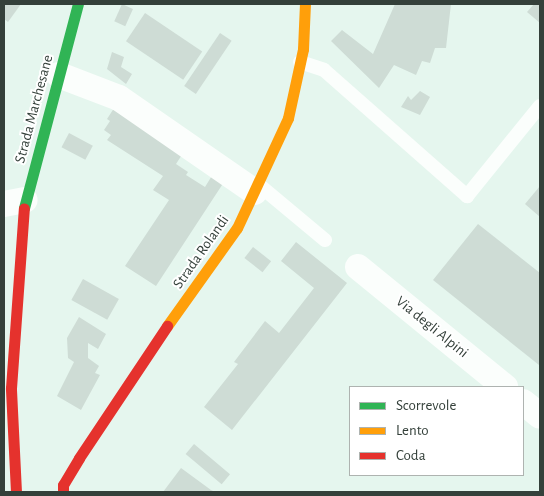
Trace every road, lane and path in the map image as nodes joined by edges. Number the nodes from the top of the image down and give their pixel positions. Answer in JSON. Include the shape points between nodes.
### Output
{"nodes":[{"id":1,"x":78,"y":4,"type":"edge"},
{"id":2,"x":305,"y":4,"type":"edge"},
{"id":3,"x":300,"y":62,"type":"junction"},
{"id":4,"x":59,"y":75,"type":"junction"},
{"id":5,"x":540,"y":106,"type":"edge"},
{"id":6,"x":257,"y":189,"type":"junction"},
{"id":7,"x":14,"y":202,"type":"edge"},
{"id":8,"x":325,"y":240,"type":"dead end"},
{"id":9,"x":358,"y":267,"type":"dead end"},
{"id":10,"x":504,"y":386,"type":"edge"},
{"id":11,"x":524,"y":403,"type":"edge"},
{"id":12,"x":540,"y":416,"type":"edge"},
{"id":13,"x":16,"y":492,"type":"edge"},
{"id":14,"x":62,"y":492,"type":"edge"}],
"edges":[{"from":1,"to":4,"type":"street","name":"Strada Marchesane"},
{"from":2,"to":3,"type":"street","name":"Strada Rolandi"},
{"from":3,"to":5,"type":"lane","via":[[324,70],[467,196]]},
{"from":3,"to":6,"type":"street","name":"Strada Rolandi","via":[[288,118]]},
{"from":4,"to":6,"type":"street","via":[[120,98]]},
{"from":4,"to":7,"type":"street","name":"Strada Marchesane"},
{"from":6,"to":8,"type":"lane"},
{"from":6,"to":14,"type":"street","name":"Strada Rolandi","via":[[237,228],[160,335],[79,458]]},
{"from":7,"to":13,"type":"street","name":"Strada Marchesane","via":[[11,388]]},
{"from":9,"to":10,"type":"street","name":"Via degli Alpini"},
{"from":11,"to":12,"type":"street"}]}
